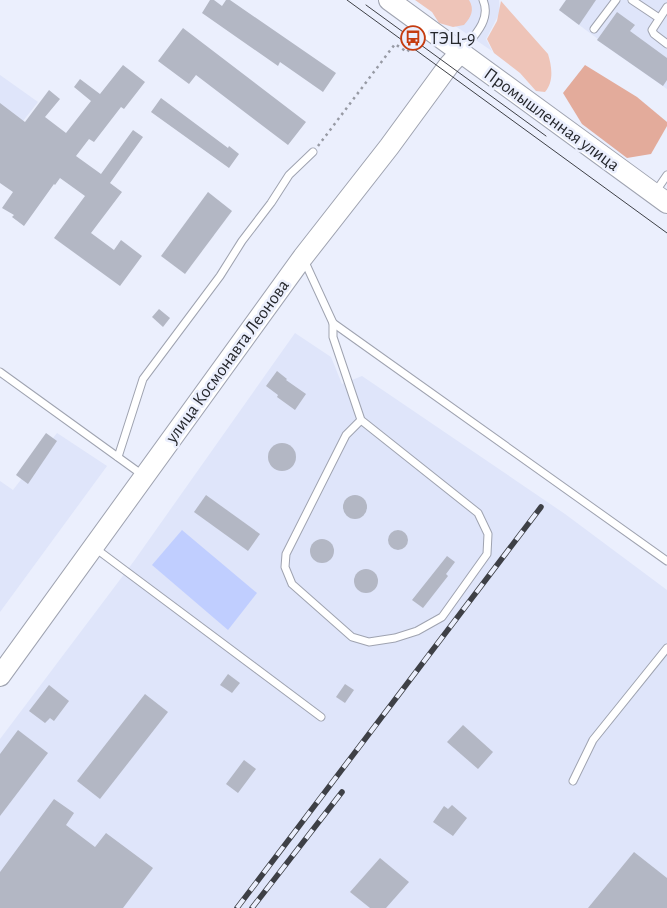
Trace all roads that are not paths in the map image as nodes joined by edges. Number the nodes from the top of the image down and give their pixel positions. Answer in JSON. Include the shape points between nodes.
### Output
{"nodes":[{"id":1,"x":389,"y":0,"type":"edge"},
{"id":2,"x":484,"y":0,"type":"edge"},
{"id":3,"x":616,"y":0,"type":"edge"},
{"id":4,"x":632,"y":0,"type":"edge"},
{"id":5,"x":667,"y":7,"type":"edge"},
{"id":6,"x":659,"y":18,"type":"junction"},
{"id":7,"x":594,"y":29,"type":"dead end"},
{"id":8,"x":667,"y":44,"type":"edge"},
{"id":9,"x":461,"y":52,"type":"junction"},
{"id":10,"x":313,"y":152,"type":"road end"},
{"id":11,"x":667,"y":176,"type":"edge"},
{"id":12,"x":661,"y":198,"type":"edge"},
{"id":13,"x":303,"y":257,"type":"junction"},
{"id":14,"x":333,"y":323,"type":"junction"},
{"id":15,"x":0,"y":372,"type":"edge"},
{"id":16,"x":361,"y":420,"type":"junction"},
{"id":17,"x":118,"y":457,"type":"junction"},
{"id":18,"x":144,"y":476,"type":"junction"},
{"id":19,"x":93,"y":547,"type":"junction"},
{"id":20,"x":667,"y":561,"type":"edge"},
{"id":21,"x":667,"y":648,"type":"edge"},
{"id":22,"x":0,"y":676,"type":"edge"},
{"id":23,"x":321,"y":717,"type":"dead end"},
{"id":24,"x":573,"y":782,"type":"dead end"}],
"edges":[{"from":1,"to":9,"type":"street","name":"Промышленная улица"},
{"from":2,"to":9,"type":"lane","via":[[484,20]]},
{"from":3,"to":7,"type":"lane"},
{"from":4,"to":6,"type":"lane"},
{"from":5,"to":6,"type":"lane"},
{"from":6,"to":8,"type":"lane","via":[[652,32]]},
{"from":9,"to":12,"type":"street","name":"Промышленная улица"},
{"from":9,"to":13,"type":"street","name":"улица Космонавта Леонова"},
{"from":10,"to":17,"type":"lane","via":[[289,175],[220,276],[143,379]]},
{"from":11,"to":12,"type":"lane"},
{"from":13,"to":14,"type":"lane"},
{"from":13,"to":18,"type":"street","name":"улица Космонавта Леонова"},
{"from":14,"to":16,"type":"lane","via":[[333,337]]},
{"from":14,"to":20,"type":"lane"},
{"from":15,"to":17,"type":"lane"},
{"from":16,"to":16,"type":"lane","via":[[346,435],[286,554],[285,567],[292,584],[352,637],[369,642],[417,631],[442,617],[487,554],[488,534],[478,513]]},
{"from":17,"to":18,"type":"lane"},
{"from":18,"to":19,"type":"street","name":"улица Космонавта Леонова"},
{"from":19,"to":22,"type":"street","name":"улица Космонавта Леонова"},
{"from":19,"to":23,"type":"lane"},
{"from":21,"to":24,"type":"lane","via":[[593,740]]}]}
